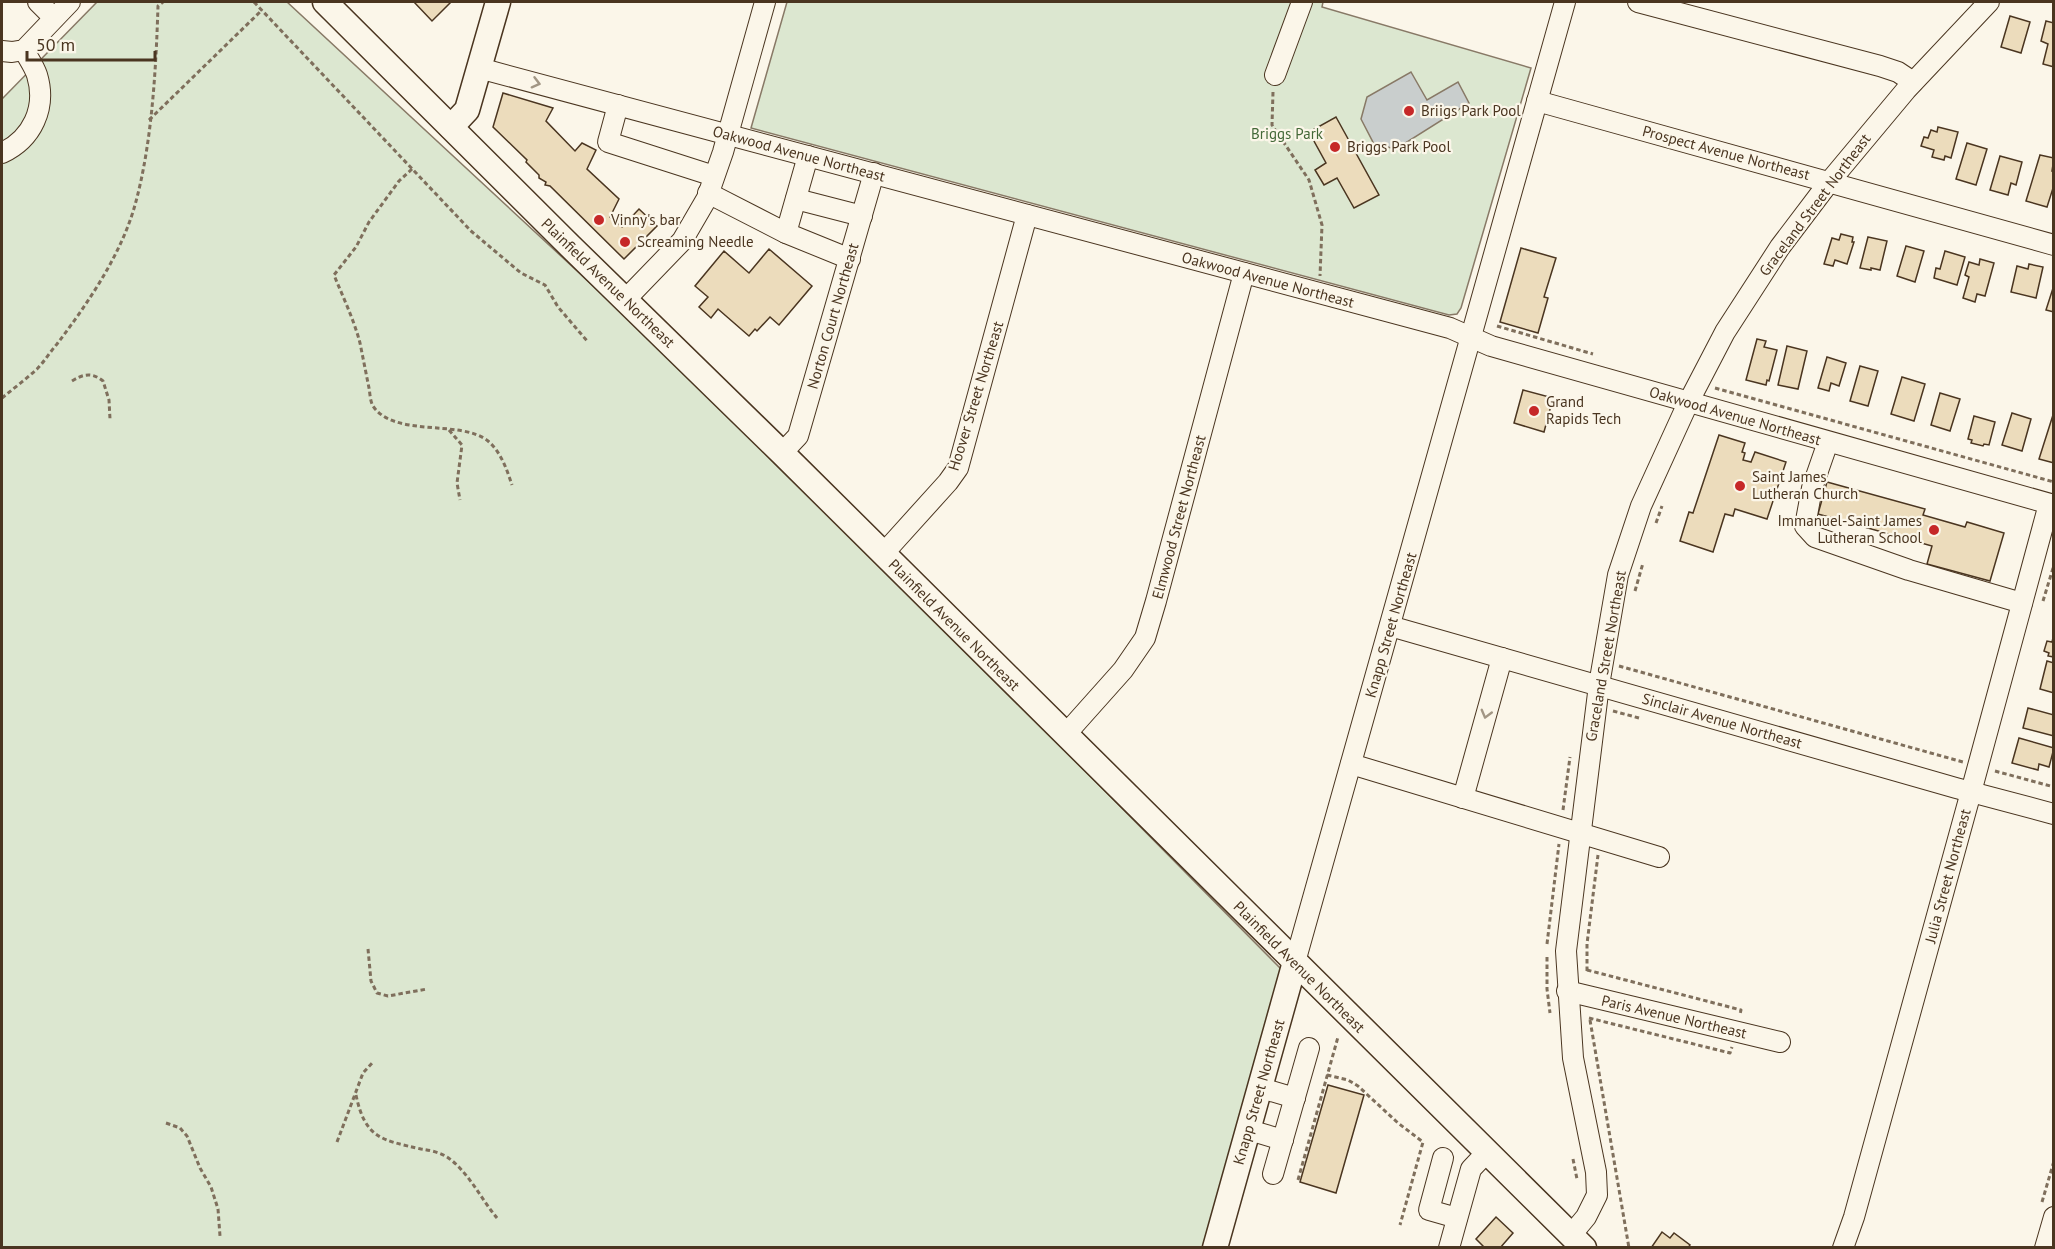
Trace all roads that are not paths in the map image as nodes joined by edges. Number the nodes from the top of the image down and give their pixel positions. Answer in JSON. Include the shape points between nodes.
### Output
{"nodes":[{"id":1,"x":38,"y":2,"type":"edge"},
{"id":2,"x":70,"y":2,"type":"edge"},
{"id":3,"x":325,"y":2,"type":"edge"},
{"id":4,"x":498,"y":2,"type":"edge"},
{"id":5,"x":765,"y":2,"type":"edge"},
{"id":6,"x":1302,"y":2,"type":"edge"},
{"id":7,"x":1565,"y":2,"type":"edge"},
{"id":8,"x":1638,"y":2,"type":"edge"},
{"id":9,"x":1989,"y":2,"type":"edge"},
{"id":10,"x":54,"y":18,"type":"junction"},
{"id":11,"x":24,"y":50,"type":"junction"},
{"id":12,"x":2,"y":51,"type":"edge"},
{"id":13,"x":479,"y":68,"type":"junction"},
{"id":14,"x":1275,"y":75,"type":"road end"},
{"id":15,"x":1913,"y":82,"type":"junction"},
{"id":16,"x":1537,"y":101,"type":"junction"},
{"id":17,"x":618,"y":105,"type":"junction"},
{"id":18,"x":451,"y":127,"type":"junction"},
{"id":19,"x":727,"y":135,"type":"junction"},
{"id":20,"x":2,"y":153,"type":"edge"},
{"id":21,"x":808,"y":156,"type":"junction"},
{"id":22,"x":874,"y":173,"type":"junction"},
{"id":23,"x":1830,"y":181,"type":"junction"},
{"id":24,"x":711,"y":185,"type":"junction"},
{"id":25,"x":796,"y":200,"type":"junction"},
{"id":26,"x":1027,"y":215,"type":"junction"},
{"id":27,"x":862,"y":216,"type":"junction"},
{"id":28,"x":786,"y":233,"type":"junction"},
{"id":29,"x":2054,"y":244,"type":"edge"},
{"id":30,"x":850,"y":259,"type":"junction"},
{"id":31,"x":1244,"y":273,"type":"junction"},
{"id":32,"x":626,"y":300,"type":"junction"},
{"id":33,"x":1471,"y":338,"type":"junction"},
{"id":34,"x":1688,"y":403,"type":"junction"},
{"id":35,"x":1828,"y":442,"type":"junction"},
{"id":36,"x":782,"y":453,"type":"junction"},
{"id":37,"x":2051,"y":505,"type":"edge"},
{"id":38,"x":883,"y":554,"type":"junction"},
{"id":39,"x":2022,"y":603,"type":"junction"},
{"id":40,"x":1390,"y":626,"type":"junction"},
{"id":41,"x":1502,"y":657,"type":"junction"},
{"id":42,"x":1599,"y":686,"type":"junction"},
{"id":43,"x":1065,"y":735,"type":"junction"},
{"id":44,"x":1351,"y":764,"type":"junction"},
{"id":45,"x":1971,"y":792,"type":"junction"},
{"id":46,"x":1463,"y":798,"type":"junction"},
{"id":47,"x":2054,"y":814,"type":"edge"},
{"id":48,"x":1580,"y":832,"type":"junction"},
{"id":49,"x":1659,"y":857,"type":"dead end"},
{"id":50,"x":1295,"y":962,"type":"junction"},
{"id":51,"x":1567,"y":991,"type":"junction"},
{"id":52,"x":1780,"y":1042,"type":"dead end"},
{"id":53,"x":1309,"y":1048,"type":"dead end"},
{"id":54,"x":1261,"y":1088,"type":"junction"},
{"id":55,"x":1295,"y":1098,"type":"junction"},
{"id":56,"x":1249,"y":1130,"type":"junction"},
{"id":57,"x":1283,"y":1140,"type":"junction"},
{"id":58,"x":1487,"y":1152,"type":"junction"},
{"id":59,"x":1443,"y":1158,"type":"dead end"},
{"id":60,"x":1273,"y":1174,"type":"dead end"},
{"id":61,"x":2054,"y":1217,"type":"edge"},
{"id":62,"x":1456,"y":1218,"type":"junction"},
{"id":63,"x":1577,"y":1241,"type":"edge"},
{"id":64,"x":1215,"y":1248,"type":"edge"},
{"id":65,"x":1449,"y":1248,"type":"edge"},
{"id":66,"x":1843,"y":1248,"type":"edge"},
{"id":67,"x":2045,"y":1248,"type":"edge"}],
"edges":[{"from":1,"to":10,"type":"street"},
{"from":2,"to":10,"type":"street"},
{"from":3,"to":18,"type":"main road","name":"Plainfield Avenue Northeast"},
{"from":4,"to":13,"type":"main road"},
{"from":5,"to":19,"type":"street"},
{"from":6,"to":14,"type":"street"},
{"from":7,"to":16,"type":"street","name":"Knapp Street Northeast"},
{"from":8,"to":15,"type":"street","via":[[1880,66]]},
{"from":9,"to":15,"type":"street","name":"Graceland Street Northeast"},
{"from":10,"to":11,"type":"street"},
{"from":11,"to":12,"type":"street"},
{"from":11,"to":20,"type":"street","via":[[41,90],[36,122],[25,137]]},
{"from":13,"to":17,"type":"street","name":"Oakwood Avenue Northeast","one_way":true},
{"from":13,"to":18,"type":"main road","via":[[467,110]]},
{"from":15,"to":23,"type":"street","name":"Graceland Street Northeast"},
{"from":16,"to":23,"type":"street","name":"Prospect Avenue Northeast"},
{"from":16,"to":33,"type":"street","name":"Knapp Street Northeast"},
{"from":17,"to":19,"type":"street","name":"Oakwood Avenue Northeast"},
{"from":17,"to":24,"type":"street","via":[[608,142]]},
{"from":18,"to":32,"type":"main road","name":"Plainfield Avenue Northeast"},
{"from":19,"to":21,"type":"street","name":"Oakwood Avenue Northeast"},
{"from":19,"to":24,"type":"street"},
{"from":21,"to":22,"type":"street","name":"Oakwood Avenue Northeast"},
{"from":21,"to":25,"type":"street"},
{"from":22,"to":26,"type":"street","name":"Oakwood Avenue Northeast"},
{"from":22,"to":27,"type":"street","name":"Norton Court Northeast"},
{"from":23,"to":29,"type":"street","name":"Prospect Avenue Northeast"},
{"from":23,"to":34,"type":"street","name":"Graceland Street Northeast","via":[[1780,247],[1725,332]]},
{"from":24,"to":28,"type":"street"},
{"from":24,"to":32,"type":"street","via":[[682,241]]},
{"from":25,"to":27,"type":"street"},
{"from":25,"to":28,"type":"street"},
{"from":26,"to":31,"type":"street","name":"Oakwood Avenue Northeast"},
{"from":26,"to":38,"type":"street","name":"Hoover Street Northeast","via":[[958,468]]},
{"from":27,"to":30,"type":"street","name":"Norton Court Northeast"},
{"from":28,"to":30,"type":"street"},
{"from":30,"to":36,"type":"street","name":"Norton Court Northeast","via":[[798,436]]},
{"from":31,"to":33,"type":"street","name":"Oakwood Avenue Northeast","via":[[1450,328]]},
{"from":31,"to":43,"type":"street","name":"Elmwood Street Northeast","via":[[1145,638],[1123,670]]},
{"from":32,"to":36,"type":"main road","name":"Plainfield Avenue Northeast"},
{"from":33,"to":34,"type":"street","name":"Oakwood Avenue Northeast"},
{"from":33,"to":40,"type":"street","name":"Knapp Street Northeast"},
{"from":34,"to":35,"type":"street","name":"Oakwood Avenue Northeast"},
{"from":34,"to":42,"type":"street","name":"Graceland Street Northeast","via":[[1641,506],[1618,575]]},
{"from":35,"to":37,"type":"street","name":"Oakwood Avenue Northeast"},
{"from":35,"to":39,"type":"street","via":[[1812,488],[1805,526],[1815,537]]},
{"from":36,"to":38,"type":"main road","name":"Plainfield Avenue Northeast"},
{"from":37,"to":39,"type":"street","name":"Julia Street Northeast"},
{"from":38,"to":43,"type":"main road","name":"Plainfield Avenue Northeast"},
{"from":39,"to":45,"type":"street","name":"Julia Street Northeast"},
{"from":40,"to":41,"type":"street","name":"Sinclair Avenue Northeast"},
{"from":40,"to":44,"type":"street","name":"Knapp Street Northeast"},
{"from":41,"to":42,"type":"street","name":"Sinclair Avenue Northeast"},
{"from":41,"to":46,"type":"street","one_way":true},
{"from":42,"to":45,"type":"street","name":"Sinclair Avenue Northeast"},
{"from":42,"to":48,"type":"street","name":"Graceland Street Northeast"},
{"from":43,"to":50,"type":"main road","name":"Plainfield Avenue Northeast"},
{"from":44,"to":46,"type":"street"},
{"from":44,"to":50,"type":"street","name":"Knapp Street Northeast"},
{"from":45,"to":47,"type":"street","name":"Sinclair Avenue Northeast"},
{"from":45,"to":66,"type":"street","name":"Julia Street Northeast"},
{"from":46,"to":48,"type":"street"},
{"from":48,"to":49,"type":"street"},
{"from":48,"to":51,"type":"street","name":"Graceland Street Northeast","via":[[1566,951]]},
{"from":50,"to":54,"type":"main road","name":"Knapp Street Northeast"},
{"from":50,"to":58,"type":"main road","name":"Plainfield Avenue Northeast"},
{"from":51,"to":52,"type":"street","name":"Paris Avenue Northeast"},
{"from":51,"to":63,"type":"street","name":"Graceland Street Northeast","via":[[1573,1058],[1597,1195]]},
{"from":53,"to":55,"type":"street"},
{"from":54,"to":55,"type":"street"},
{"from":54,"to":56,"type":"main road","name":"Knapp Street Northeast"},
{"from":55,"to":57,"type":"street"},
{"from":56,"to":57,"type":"street"},
{"from":56,"to":64,"type":"main road","name":"Knapp Street Northeast"},
{"from":57,"to":60,"type":"street"},
{"from":58,"to":62,"type":"street","via":[[1471,1169]]},
{"from":58,"to":63,"type":"main road","name":"Plainfield Avenue Northeast"},
{"from":59,"to":62,"type":"street","via":[[1429,1210]]},
{"from":61,"to":67,"type":"street"},
{"from":62,"to":65,"type":"street"}]}
